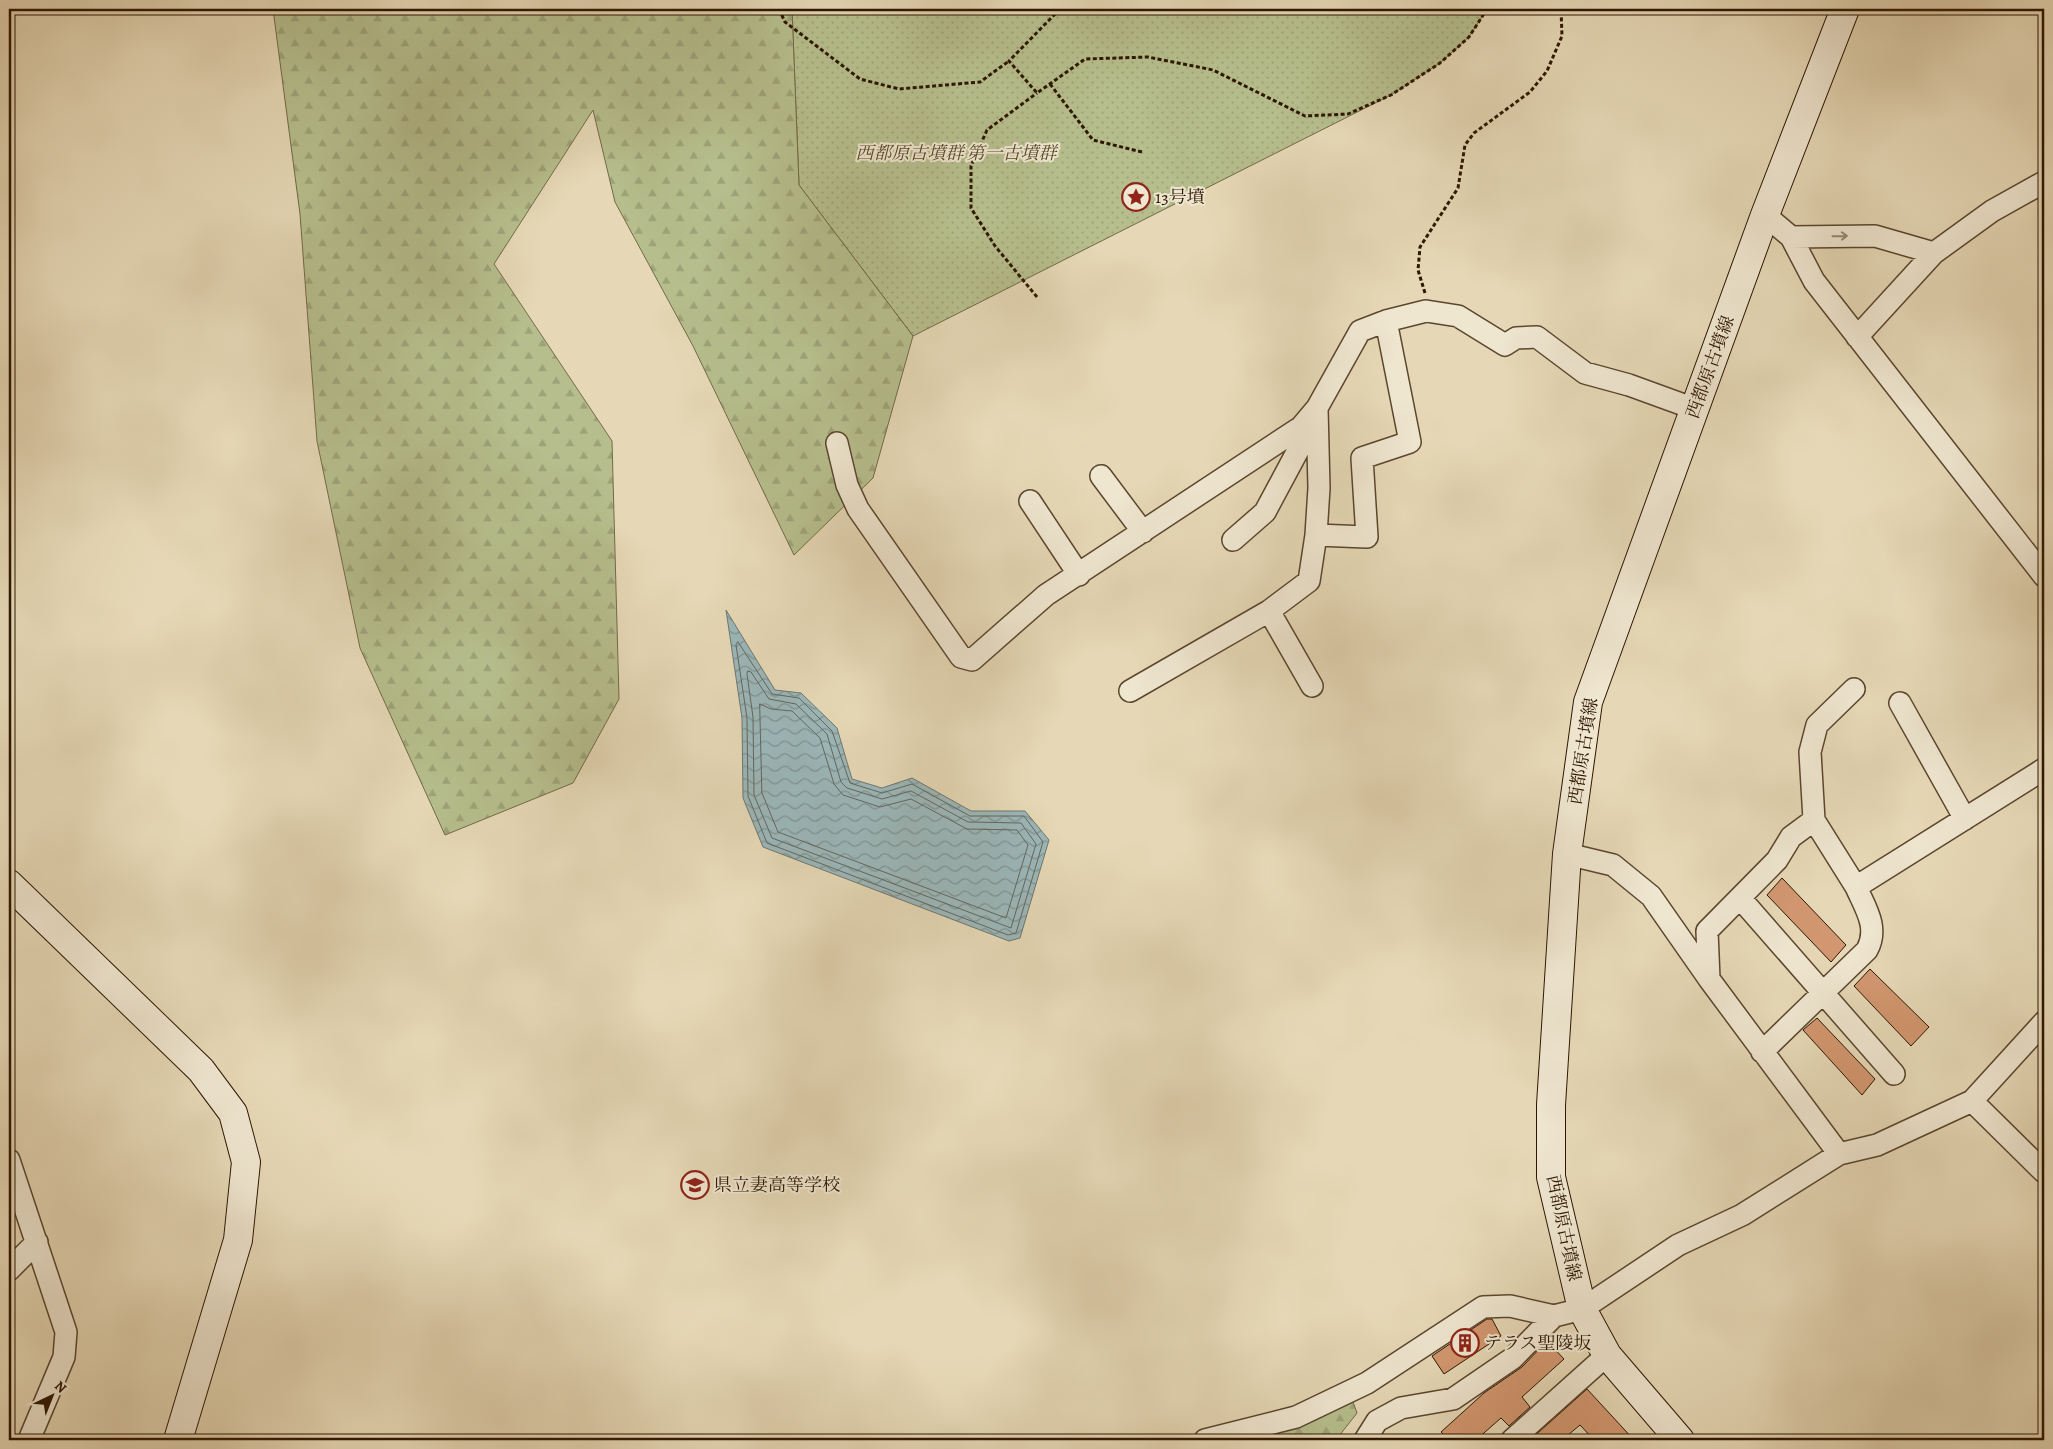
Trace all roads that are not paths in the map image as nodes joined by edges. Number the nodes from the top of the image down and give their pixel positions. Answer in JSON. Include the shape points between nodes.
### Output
{"nodes":[{"id":1,"x":1844,"y":9,"type":"edge"},
{"id":2,"x":2044,"y":182,"type":"edge"},
{"id":3,"x":1765,"y":215,"type":"junction"},
{"id":4,"x":1791,"y":237,"type":"junction"},
{"id":5,"x":1934,"y":253,"type":"junction"},
{"id":6,"x":1386,"y":321,"type":"junction"},
{"id":7,"x":1856,"y":337,"type":"junction"},
{"id":8,"x":1317,"y":408,"type":"junction"},
{"id":9,"x":1695,"y":409,"type":"junction"},
{"id":10,"x":1301,"y":427,"type":"junction"},
{"id":11,"x":837,"y":443,"type":"dead end"},
{"id":12,"x":1101,"y":476,"type":"dead end"},
{"id":13,"x":1030,"y":501,"type":"dead end"},
{"id":14,"x":1143,"y":532,"type":"junction"},
{"id":15,"x":1316,"y":535,"type":"junction"},
{"id":16,"x":1233,"y":540,"type":"dead end"},
{"id":17,"x":1079,"y":575,"type":"junction"},
{"id":18,"x":2044,"y":576,"type":"edge"},
{"id":19,"x":1269,"y":611,"type":"junction"},
{"id":20,"x":1312,"y":686,"type":"dead end"},
{"id":21,"x":1854,"y":688,"type":"dead end"},
{"id":22,"x":1130,"y":691,"type":"dead end"},
{"id":23,"x":1900,"y":703,"type":"dead end"},
{"id":24,"x":2044,"y":769,"type":"edge"},
{"id":25,"x":1965,"y":819,"type":"junction"},
{"id":26,"x":1814,"y":820,"type":"junction"},
{"id":27,"x":1567,"y":854,"type":"junction"},
{"id":28,"x":9,"y":884,"type":"edge"},
{"id":29,"x":1856,"y":887,"type":"junction"},
{"id":30,"x":1740,"y":898,"type":"junction"},
{"id":31,"x":1709,"y":980,"type":"junction"},
{"id":32,"x":1823,"y":993,"type":"junction"},
{"id":33,"x":2044,"y":1022,"type":"edge"},
{"id":34,"x":1762,"y":1052,"type":"junction"},
{"id":35,"x":1894,"y":1074,"type":"dead end"},
{"id":36,"x":1972,"y":1101,"type":"junction"},
{"id":37,"x":1838,"y":1154,"type":"junction"},
{"id":38,"x":9,"y":1160,"type":"edge"},
{"id":39,"x":2044,"y":1172,"type":"edge"},
{"id":40,"x":37,"y":1242,"type":"junction"},
{"id":41,"x":9,"y":1270,"type":"edge"},
{"id":42,"x":1582,"y":1308,"type":"junction"},
{"id":43,"x":1554,"y":1316,"type":"junction"},
{"id":44,"x":1607,"y":1355,"type":"junction"},
{"id":45,"x":1671,"y":1437,"type":"edge"},
{"id":46,"x":29,"y":1440,"type":"edge"},
{"id":47,"x":178,"y":1440,"type":"edge"},
{"id":48,"x":1205,"y":1440,"type":"edge"},
{"id":49,"x":1365,"y":1440,"type":"edge"},
{"id":50,"x":1512,"y":1440,"type":"edge"}],
"edges":[{"from":1,"to":3,"type":"main road","name":"西都原古墳線"},
{"from":2,"to":5,"type":"street","via":[[1992,211]]},
{"from":3,"to":4,"type":"street"},
{"from":3,"to":9,"type":"main road","name":"西都原古墳線"},
{"from":4,"to":5,"type":"street","one_way":true,"via":[[1875,236]]},
{"from":4,"to":7,"type":"street","via":[[1814,281]]},
{"from":5,"to":7,"type":"street"},
{"from":6,"to":8,"type":"street","via":[[1360,331]]},
{"from":6,"to":9,"type":"street","via":[[1426,310],[1458,316],[1505,345],[1516,338],[1536,337],[1585,373]]},
{"from":6,"to":15,"type":"street","via":[[1410,442],[1362,458],[1367,538]]},
{"from":7,"to":18,"type":"street"},
{"from":8,"to":10,"type":"street"},
{"from":8,"to":15,"type":"street","via":[[1319,488]]},
{"from":9,"to":27,"type":"main road","name":"西都原古墳線","via":[[1588,702]]},
{"from":10,"to":14,"type":"street"},
{"from":10,"to":16,"type":"street","via":[[1303,440],[1265,512]]},
{"from":11,"to":17,"type":"street","via":[[847,486],[858,509],[961,657],[972,660],[1046,596]]},
{"from":12,"to":14,"type":"street"},
{"from":13,"to":17,"type":"street"},
{"from":14,"to":17,"type":"street"},
{"from":15,"to":19,"type":"street","via":[[1309,581]]},
{"from":19,"to":20,"type":"street"},
{"from":19,"to":22,"type":"street"},
{"from":21,"to":26,"type":"street","via":[[1817,725],[1810,752]]},
{"from":23,"to":25,"type":"street"},
{"from":24,"to":25,"type":"street"},
{"from":25,"to":29,"type":"street"},
{"from":26,"to":29,"type":"street"},
{"from":26,"to":30,"type":"street","via":[[1791,837],[1777,860]]},
{"from":27,"to":31,"type":"street","via":[[1613,866],[1651,896]]},
{"from":27,"to":42,"type":"main road","name":"西都原古墳線","via":[[1551,1105],[1551,1177]]},
{"from":28,"to":47,"type":"main road","via":[[201,1070],[233,1114],[246,1162],[238,1240]]},
{"from":29,"to":32,"type":"street","via":[[1870,917],[1874,938],[1867,950]]},
{"from":30,"to":31,"type":"street","via":[[1707,931]]},
{"from":30,"to":32,"type":"street"},
{"from":31,"to":34,"type":"street"},
{"from":32,"to":34,"type":"street"},
{"from":32,"to":35,"type":"street"},
{"from":33,"to":36,"type":"street"},
{"from":34,"to":37,"type":"street"},
{"from":36,"to":37,"type":"street","via":[[1877,1145]]},
{"from":36,"to":39,"type":"street"},
{"from":37,"to":42,"type":"street","via":[[1742,1215],[1678,1245]]},
{"from":38,"to":40,"type":"street"},
{"from":40,"to":41,"type":"street"},
{"from":40,"to":46,"type":"street","via":[[66,1332],[64,1357]]},
{"from":42,"to":43,"type":"street"},
{"from":42,"to":44,"type":"main road","name":"西都原古墳線"},
{"from":43,"to":48,"type":"street","via":[[1510,1306],[1482,1307],[1367,1383],[1296,1417]]},
{"from":43,"to":49,"type":"street","via":[[1513,1358],[1453,1400],[1401,1408],[1377,1421]]},
{"from":44,"to":45,"type":"main road","name":"西都原古墳線"},
{"from":44,"to":50,"type":"street"}]}
